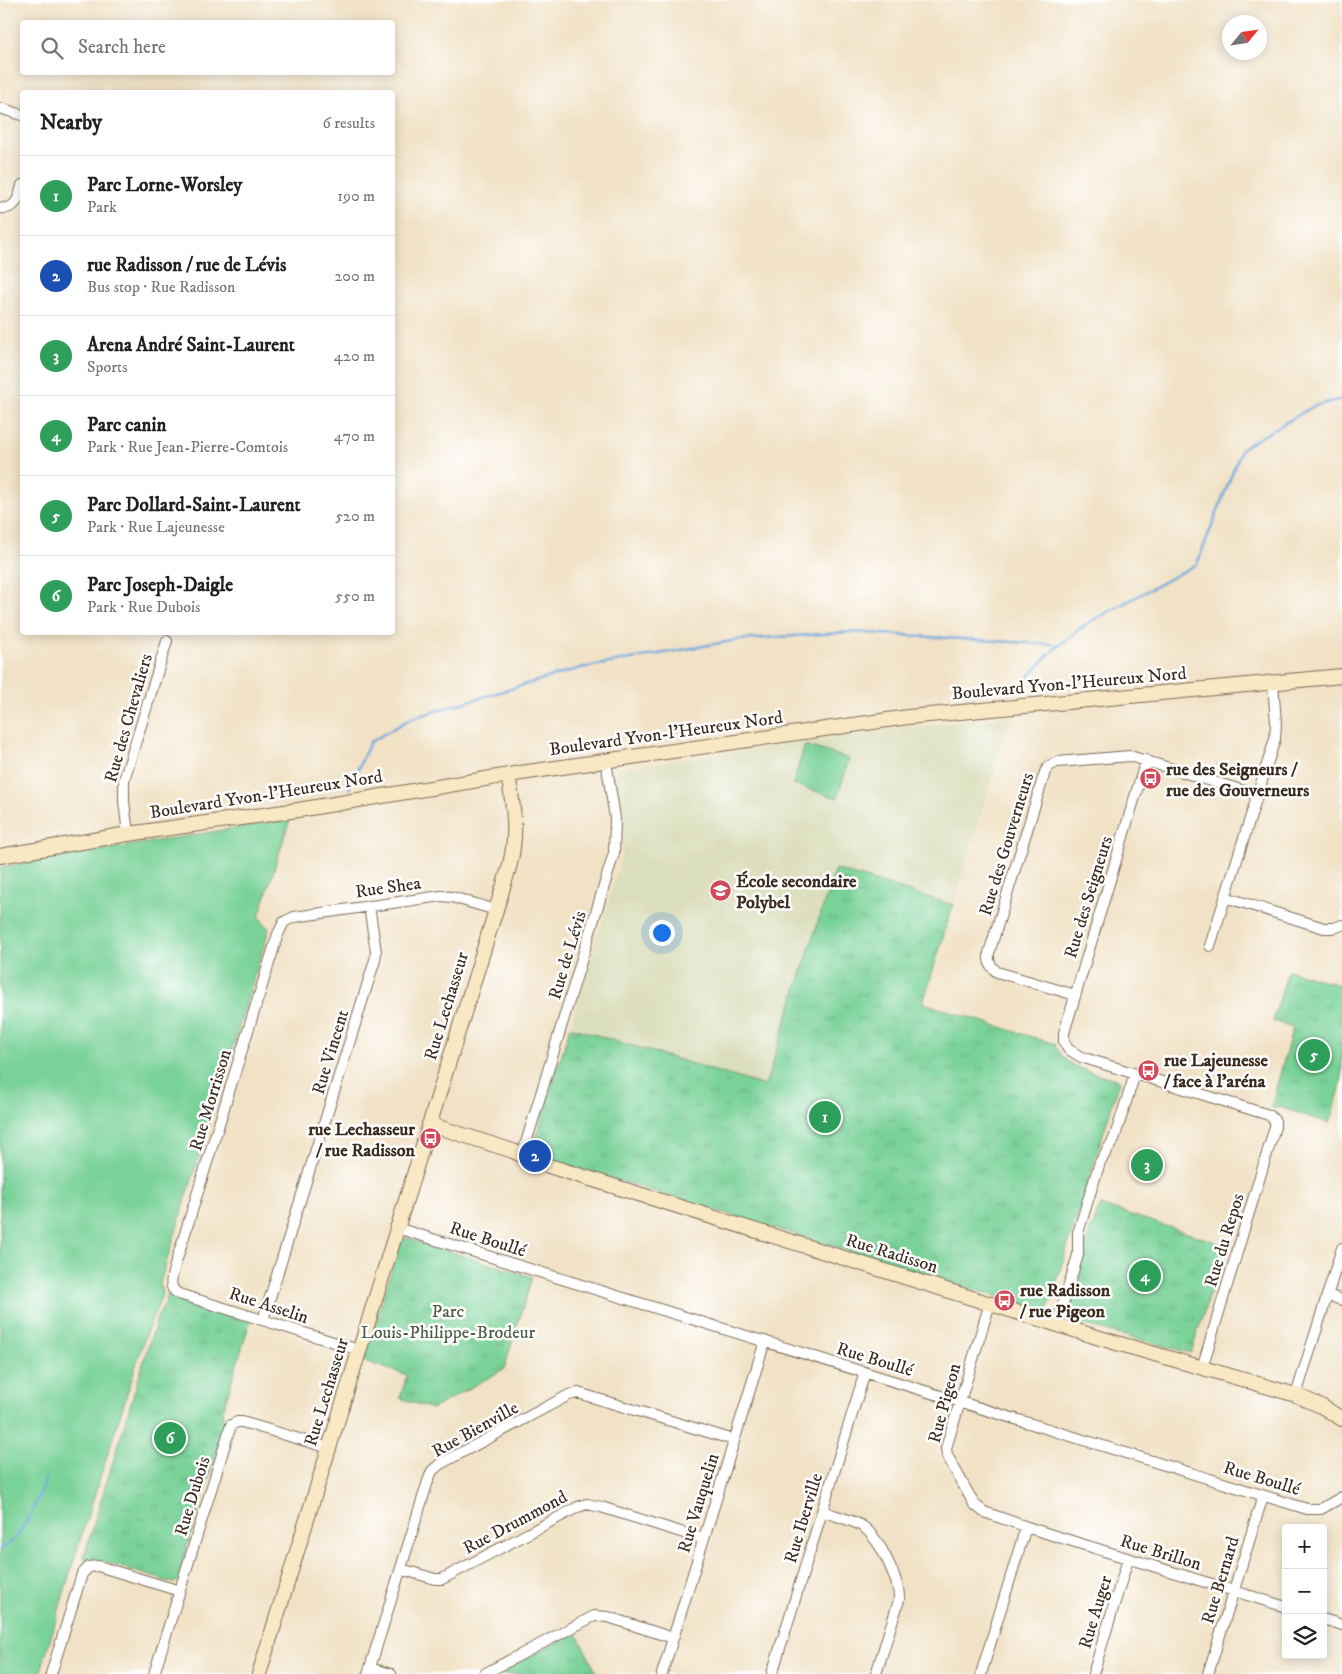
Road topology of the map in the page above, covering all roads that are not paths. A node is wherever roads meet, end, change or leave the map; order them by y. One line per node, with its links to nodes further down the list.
1 (0, 108): 2 (street)
2 (20, 114)
3 (20, 194): 4 (street)
4 (0, 208)
5 (167, 641): 12 (street, Rue des Chevaliers)
6 (1342, 676): 7 (street, Boulevard Yvon-l'Heureux Nord)
7 (1273, 683): 9 (street, Boulevard Yvon-l'Heureux Nord); 11 (street)
8 (1146, 760): 11 (street, Rue des Gouverneurs); 20 (street, Rue des Seigneurs); 20 (street, Rue des Gouverneurs)
9 (606, 761): 10 (street, Boulevard Yvon-l'Heureux Nord); 23 (street, Rue de Lévis)
10 (508, 775): 12 (street, Boulevard Yvon-l'Heureux Nord); 16 (street, Rue Lechasseur)
11 (1258, 795): 14 (street)
12 (128, 834): 13 (street, Boulevard Yvon-l'Heureux Nord)
13 (0, 856)
14 (1225, 897): 18 (street); 19 (street)
15 (369, 906): 16 (street, Rue Shea); 17 (street, Rue Shea); 30 (street, Rue Vincent)
16 (496, 910): 22 (street, Rue Lechasseur)
17 (284, 922): 26 (street, Rue Morrisson)
18 (1342, 925)
19 (1210, 946)
20 (1075, 995): 21 (street, Rue des Seigneurs)
21 (1135, 1074): 31 (street); 34 (street, Rue du Repos)
22 (429, 1124): 23 (street, Rue Radisson); 24 (street, Rue Lechasseur)
23 (522, 1156): 29 (street, Rue Radisson)
24 (397, 1228): 32 (street, Rue Boullé); 33 (street, Rue Lechasseur)
25 (1342, 1248): 27 (street)
26 (172, 1288): 30 (street, Rue Asselin)
27 (1328, 1295): 28 (street); 36 (street)
28 (1342, 1300)
29 (990, 1303): 31 (street, Rue Radisson); 37 (street, Rue Pigeon)
30 (263, 1320): 33 (street, Rue Asselin)
31 (1057, 1324): 34 (street, Rue Radisson)
32 (765, 1342): 35 (street, Rue Boullé); 39 (street, Rue Vauquelin)
33 (358, 1350): 40 (street, Rue Lechasseur)
34 (1202, 1368): 36 (street, Rue Radisson)
35 (865, 1372): 37 (street, Rue Boullé); 43 (street, Rue Iberville)
36 (1296, 1396): 38 (street, Rue Radisson)
37 (960, 1402): 41 (street, Rue Boullé); 44 (street, Rue Pigeon)
38 (1342, 1419)
39 (734, 1440): 45 (street, Rue Vauquelin); 47 (street, Rue Bienville)
40 (329, 1448): 49 (street, Rue Dubois); 57 (street, Rue Lechasseur)
41 (1264, 1496): 42 (street, Rue Boullé); 48 (street, Rue Bernard)
42 (1342, 1497)
43 (822, 1511): 61 (street, Rue Iberville); 62 (street)
44 (1026, 1527): 46 (street, Rue Brillon); 63 (street)
45 (703, 1539): 47 (street, Rue Drummond); 53 (street, Rue Vauquelin)
46 (1128, 1559): 48 (street, Rue Brillon); 64 (street, Rue Auger)
47 (401, 1569): 54 (street, Rue Bienville)
48 (1234, 1591): 50 (street, Rue Brillon); 65 (street, Rue Bernard)
49 (180, 1592): 55 (street); 56 (street, Rue Dubois)
50 (1282, 1606)
51 (1327, 1620): 52 (street)
52 (1342, 1625)
53 (673, 1638): 59 (street); 60 (street, Rue Vauquelin)
54 (369, 1671): 58 (street)
55 (51, 1674)
56 (154, 1674)
57 (259, 1674)
58 (391, 1674)
59 (484, 1674)
60 (662, 1674)
61 (772, 1674)
62 (876, 1674)
63 (981, 1674)
64 (1093, 1674)
65 (1208, 1674)

